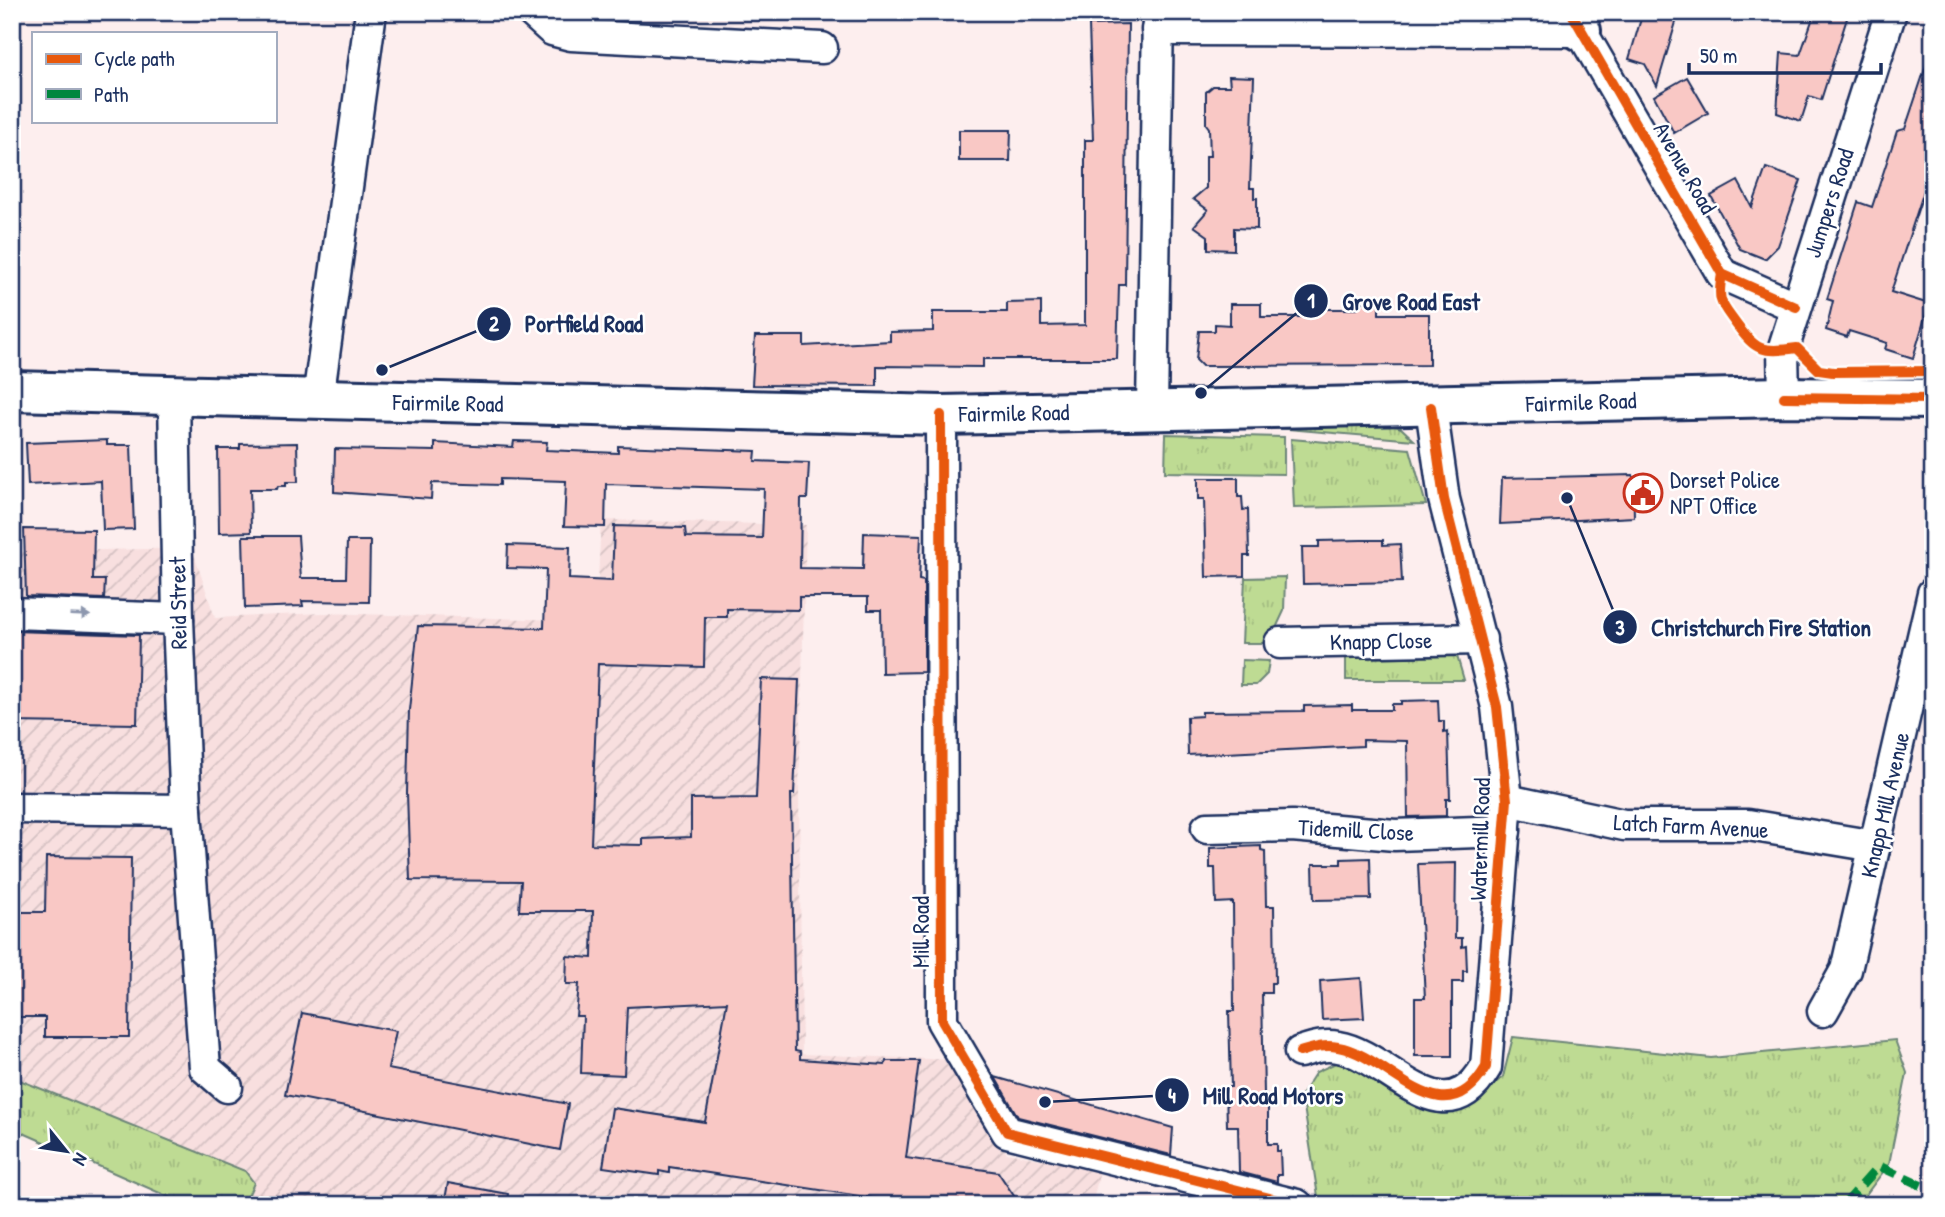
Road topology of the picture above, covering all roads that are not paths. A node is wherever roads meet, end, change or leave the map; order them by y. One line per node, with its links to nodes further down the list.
1 (371, 12): 11 (street)
2 (532, 12): 6 (street)
3 (1891, 12): 7 (street, Jumpers Road)
4 (1583, 18): 5 (street); 7 (street, Avenue Road)
5 (1157, 21): 14 (street)
6 (822, 48)
7 (1796, 307): 10 (street, Jumpers Road)
8 (12, 391): 9 (main road, Fairmile Road)
9 (174, 396): 11 (main road, Fairmile Road); 18 (street, Reid Street)
10 (1784, 397): 12 (main road, Fairmile Road); 13 (main road, Fairmile Road)
11 (318, 399): 15 (main road, Fairmile Road)
12 (1933, 399)
13 (1431, 407): 14 (main road, Fairmile Road); 19 (street, Watermill Road)
14 (1152, 410): 15 (main road, Fairmile Road)
15 (941, 415): 30 (street, Mill Road)
16 (1933, 593): 26 (street, Knapp Mill Avenue)
17 (12, 613): 18 (street, one-way to 18)
18 (178, 619): 23 (street, Reid Street)
19 (1481, 639): 20 (street, Knapp Close); 21 (street, Watermill Road)
20 (1280, 643)
21 (1507, 800): 25 (street, Watermill Road); 26 (street, Latch Farm Avenue)
22 (12, 808): 23 (street)
23 (186, 810): 29 (street, Reid Street)
24 (1207, 828): 25 (street, Tidemill Close)
25 (1505, 831): 28 (street, Watermill Road)
26 (1875, 846): 27 (street, Knapp Mill Avenue)
27 (1823, 1011)
28 (1300, 1052)
29 (228, 1087)
30 (1297, 1205)

